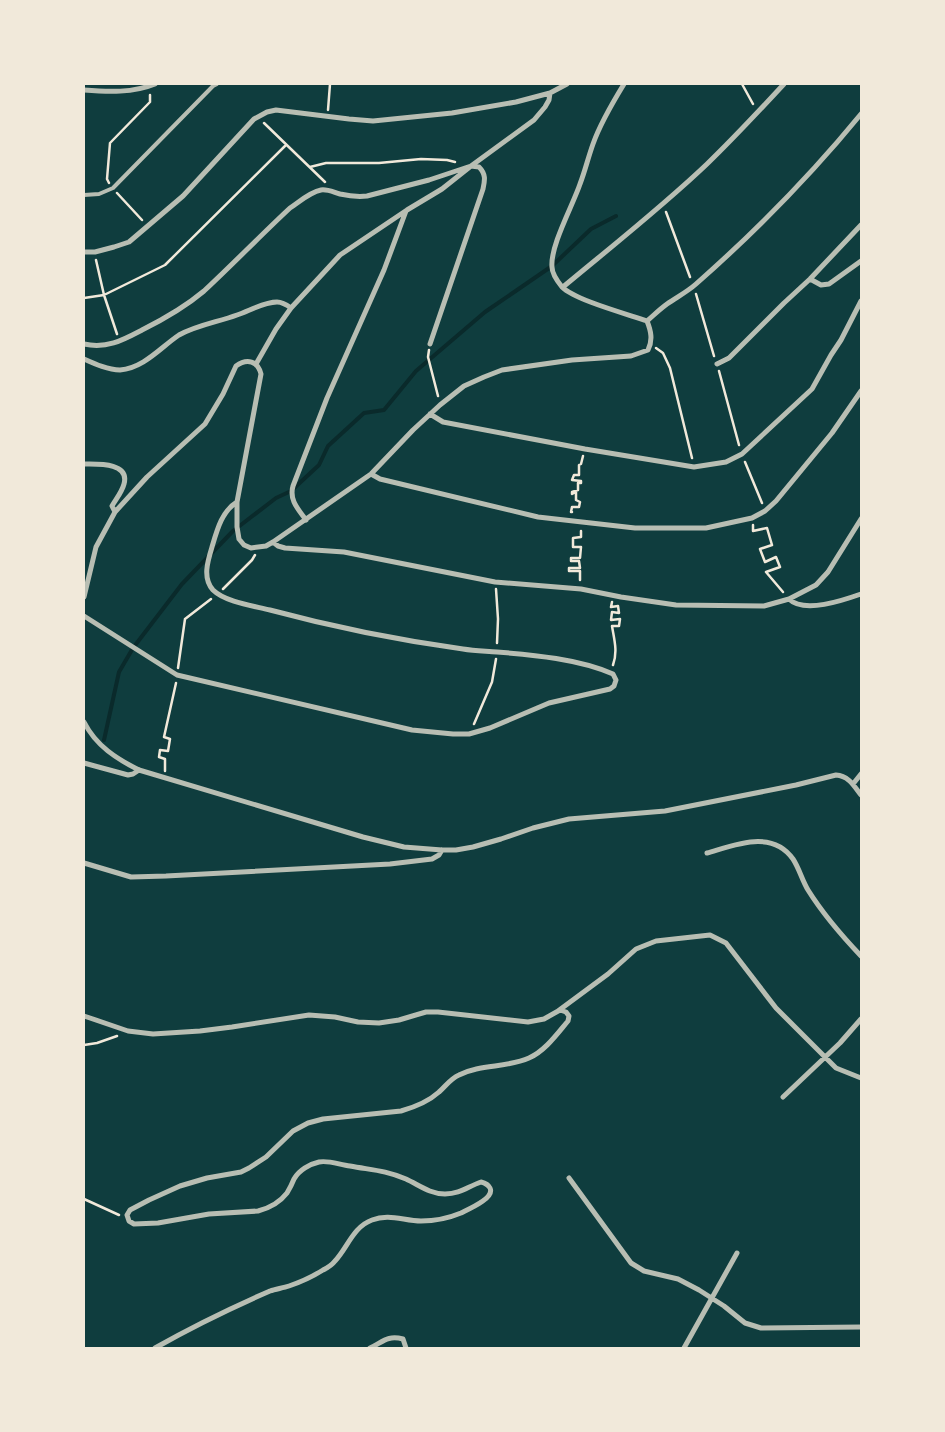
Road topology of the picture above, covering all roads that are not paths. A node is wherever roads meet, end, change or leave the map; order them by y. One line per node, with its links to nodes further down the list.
1 (217, 84): 10 (street)
2 (567, 84): 7 (street)
3 (624, 84): 16 (street)
4 (784, 84): 16 (street)
5 (152, 85): 6 (street)
6 (84, 90)
7 (550, 93): 9 (street); 13 (street)
8 (861, 114): 19 (street)
9 (471, 166): 11 (street); 20 (street); 21 (street)
10 (84, 195)
11 (407, 210): 18 (street); 32 (street)
12 (861, 226): 15 (street)
13 (84, 252)
14 (861, 261): 15 (street)
15 (810, 279): 24 (street)
16 (563, 287): 19 (street)
17 (861, 301): 26 (street)
18 (291, 308): 22 (street); 23 (street)
19 (647, 321): 26 (street)
20 (84, 344)
21 (430, 344)
22 (84, 359)
23 (256, 364): 29 (street); 30 (street)
24 (717, 364)
25 (861, 391): 28 (street)
26 (430, 414): 28 (street)
27 (84, 464): 30 (street)
28 (371, 474): 32 (street)
29 (237, 502): 33 (street); 37 (street)
30 (114, 512): 35 (street)
31 (861, 519): 36 (street)
32 (306, 520): 33 (street)
33 (273, 542): 36 (street)
34 (861, 594): 36 (street)
35 (84, 597)
36 (789, 599)
37 (84, 616)
38 (84, 722): 40 (street)
39 (84, 763): 40 (street)
40 (139, 770): 44 (street)
41 (861, 774): 42 (street)
42 (853, 784): 43 (street); 44 (street)
43 (861, 795)
44 (442, 850): 46 (street)
45 (707, 853): 47 (street)
46 (84, 863)
47 (861, 956)
48 (558, 1011): 49 (street); 51 (street); 58 (street)
49 (84, 1016)
50 (861, 1019): 51 (street)
51 (826, 1056): 52 (street); 53 (street)
52 (861, 1078)
53 (783, 1096)
54 (569, 1178): 56 (street)
55 (737, 1253): 56 (street)
56 (712, 1298): 57 (street); 61 (street)
57 (861, 1327)
58 (155, 1348)
59 (370, 1348): 60 (street)
60 (406, 1348)
61 (684, 1348)

